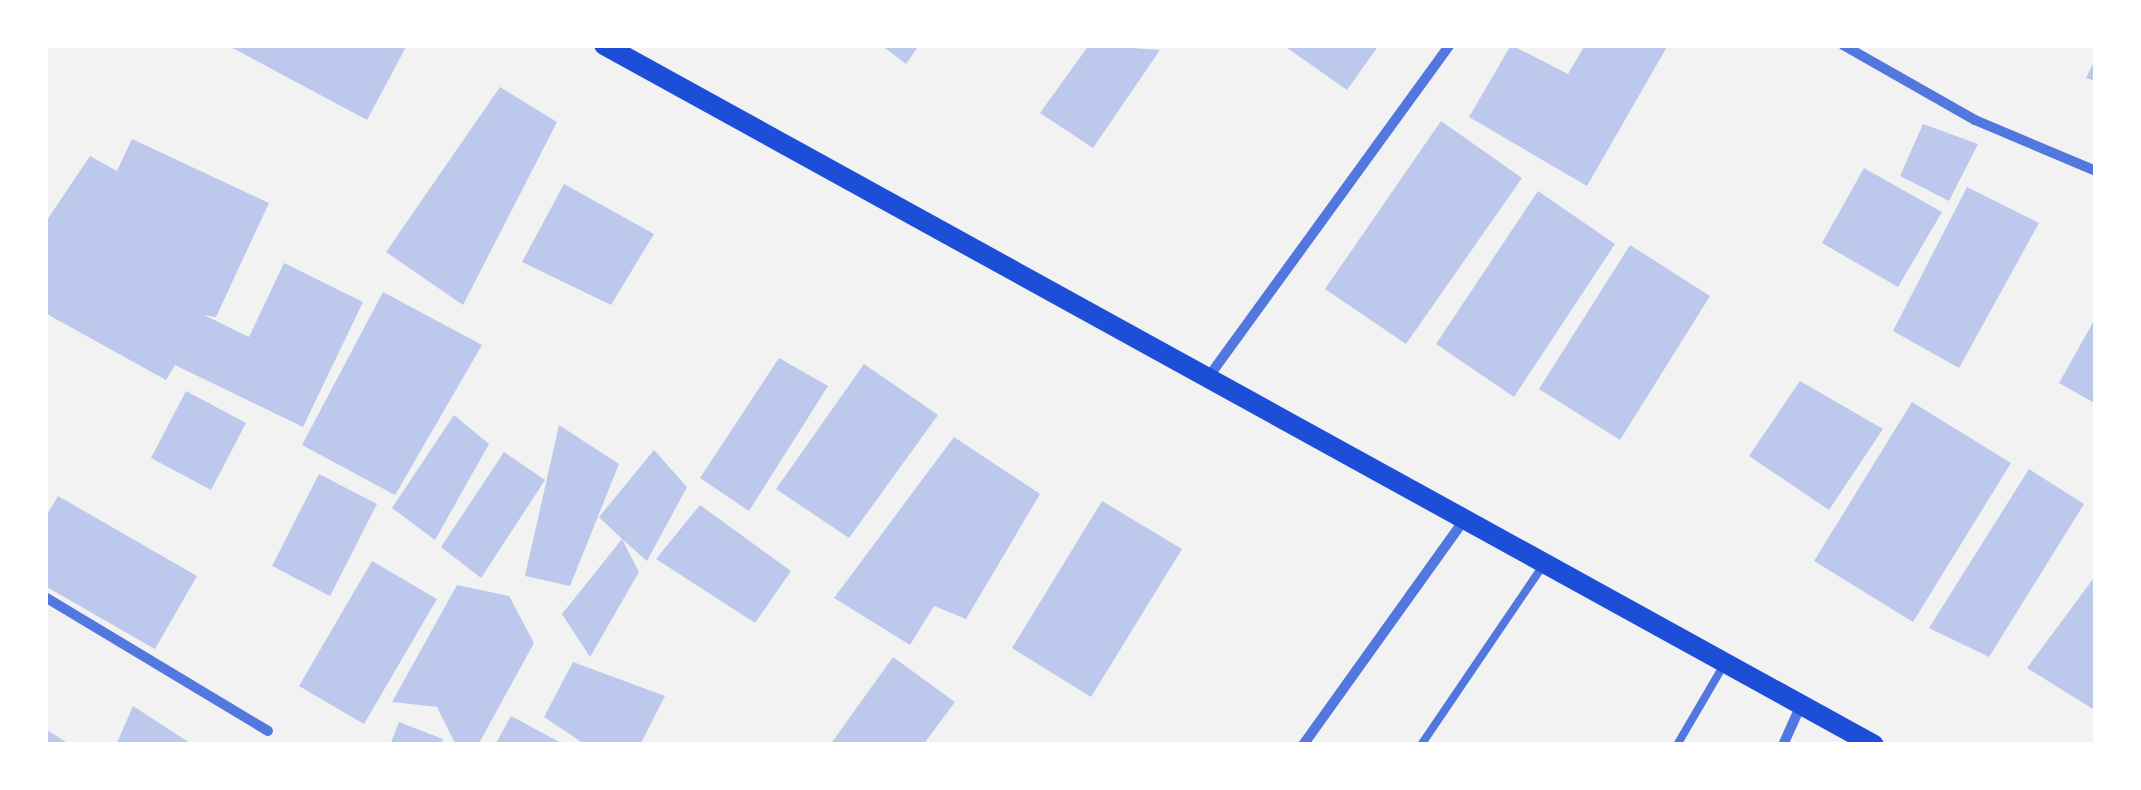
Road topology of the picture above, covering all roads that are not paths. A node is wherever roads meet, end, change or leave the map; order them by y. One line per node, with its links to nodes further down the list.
1 (604, 45): 5 (main road)
2 (1450, 45): 5 (street)
3 (1844, 45): 4 (street)
4 (2096, 172)
5 (1207, 379): 6 (main road)
6 (1464, 520): 7 (main road); 12 (street)
7 (1544, 564): 9 (main road); 13 (lane)
8 (45, 597): 11 (street)
9 (1725, 663): 10 (main road); 14 (lane)
10 (1801, 704): 15 (street); 16 (main road)
11 (268, 730)
12 (1303, 745)
13 (1421, 745)
14 (1676, 745)
15 (1783, 745)
16 (1874, 745)

